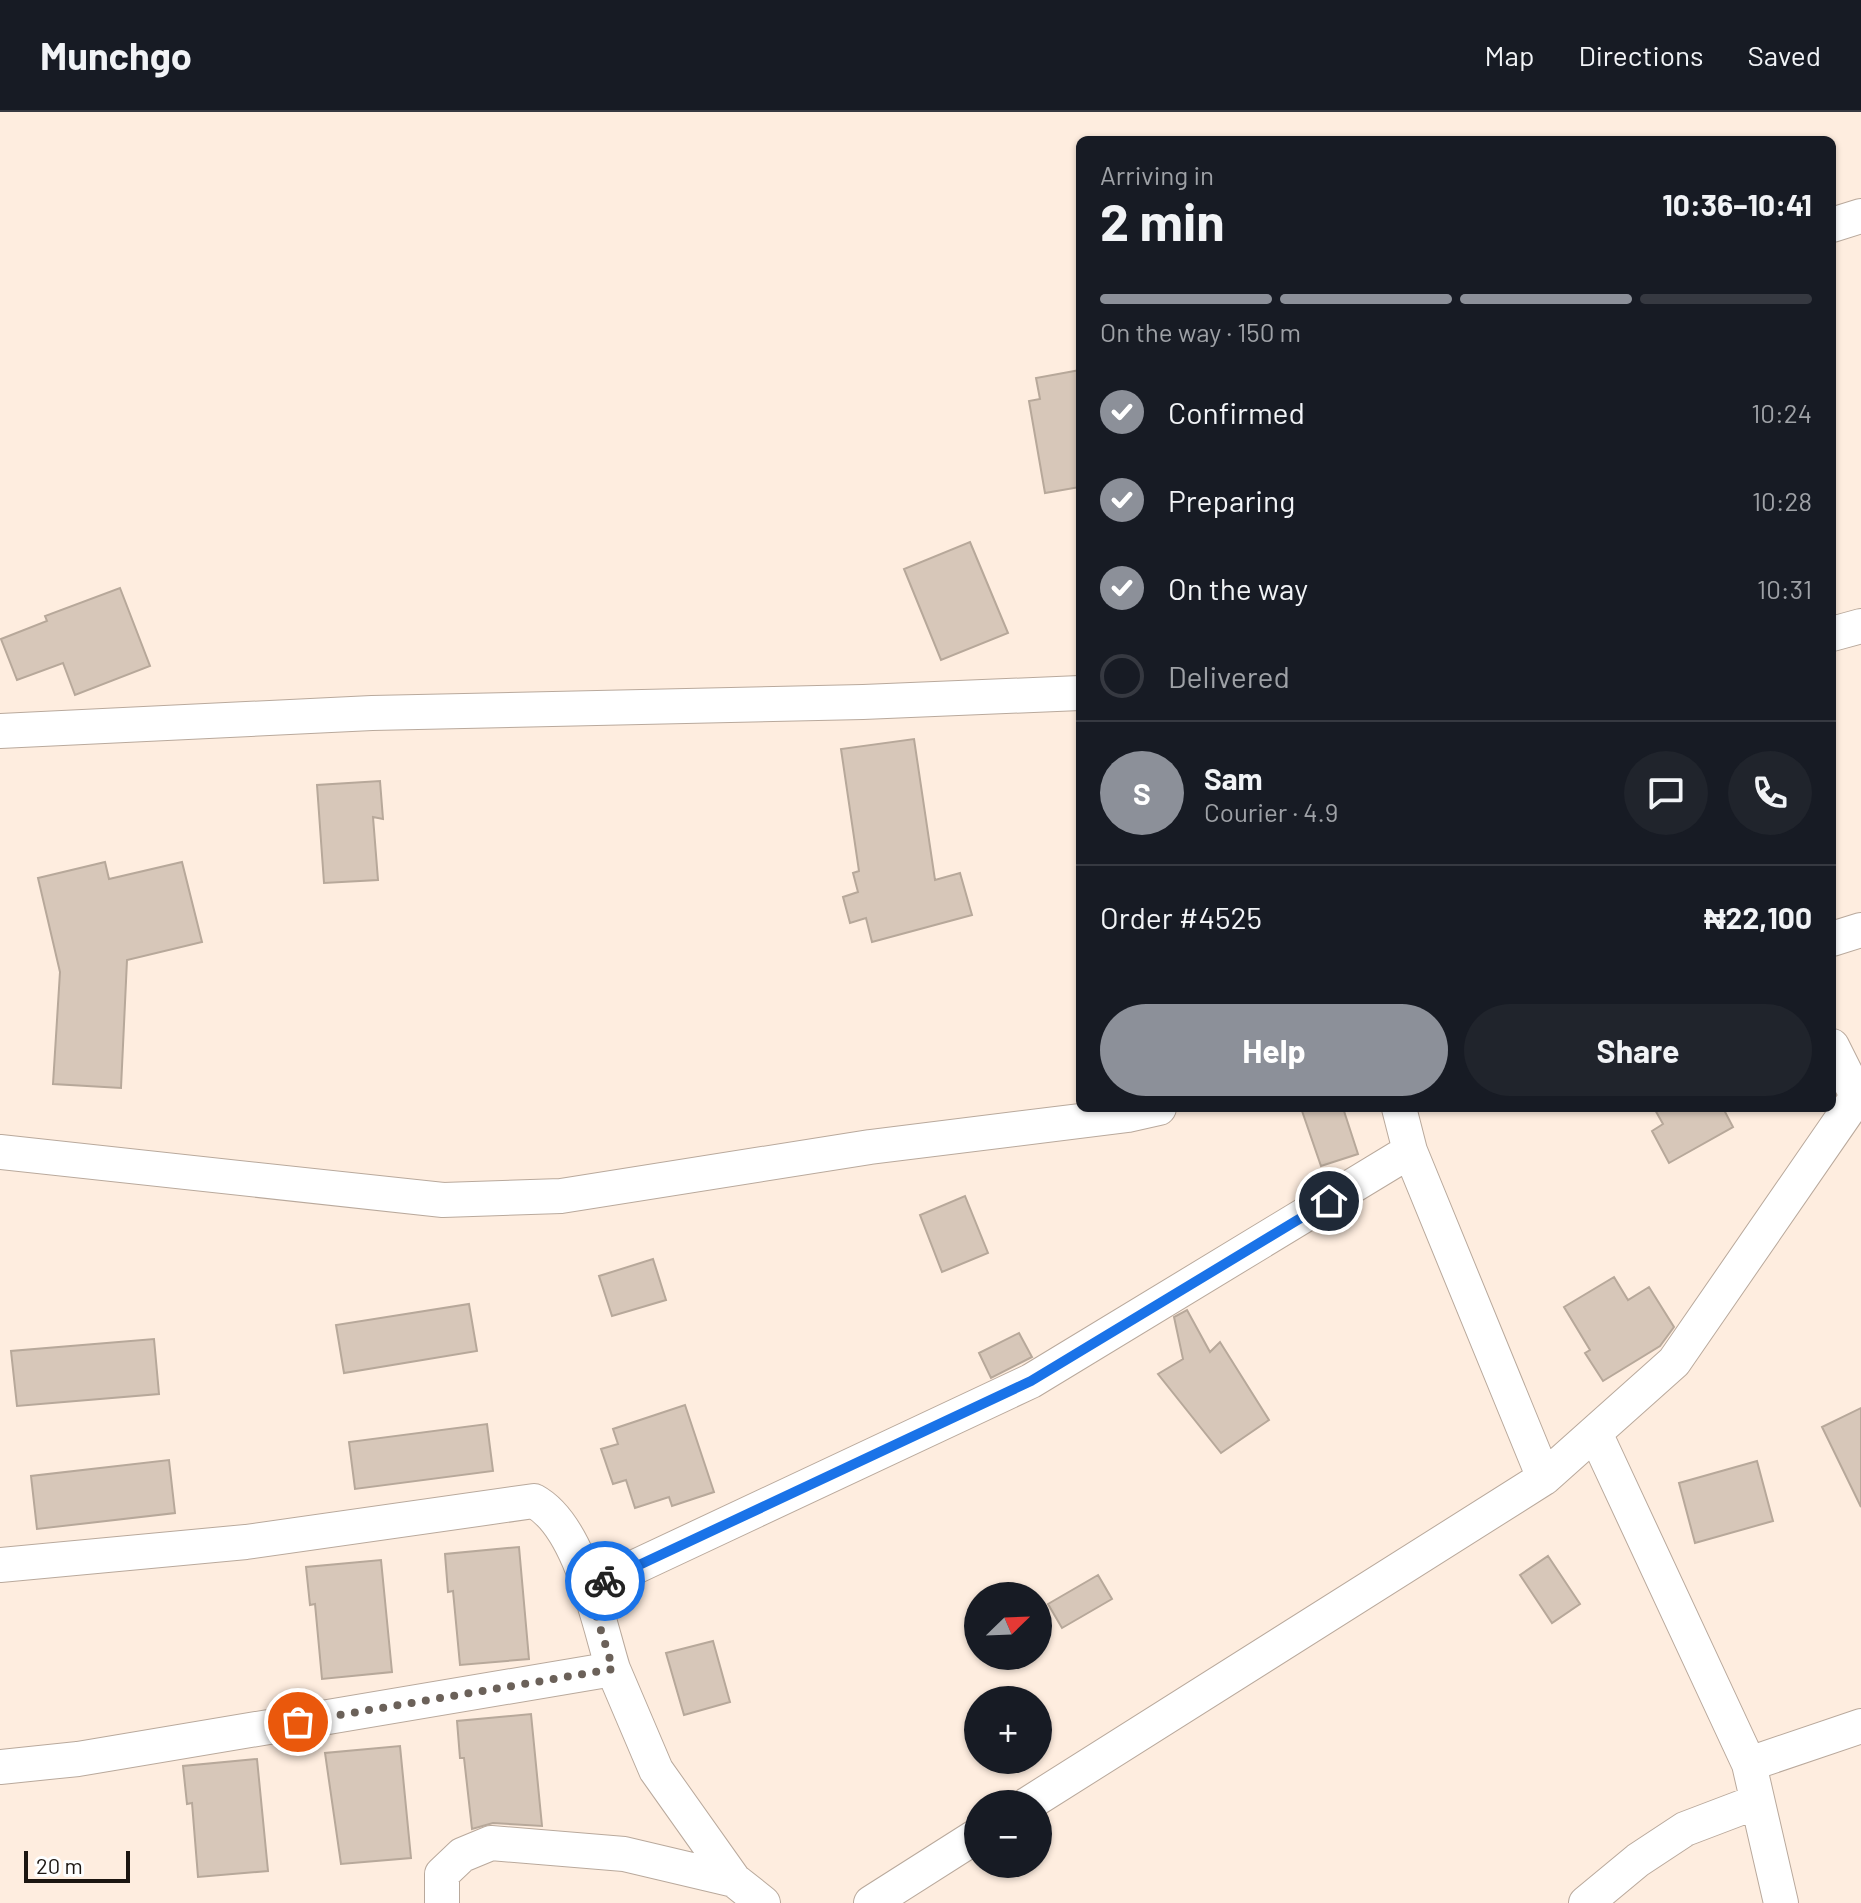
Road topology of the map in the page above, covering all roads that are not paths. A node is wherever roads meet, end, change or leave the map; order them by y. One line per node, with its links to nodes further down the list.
1 (1861, 216): 2 (street)
2 (1836, 224)
3 (1861, 626): 4 (street)
4 (1836, 633)
5 (1076, 693): 6 (street)
6 (0, 731)
7 (1861, 930): 8 (street)
8 (1836, 938)
9 (1836, 1054): 10 (street)
10 (1859, 1100): 15 (street)
11 (1141, 1112): 14 (street)
12 (1400, 1112): 13 (street)
13 (1410, 1151): 16 (street); 18 (street)
14 (0, 1152)
15 (1595, 1433): 16 (street); 21 (street)
16 (1544, 1478): 23 (street)
17 (0, 1565): 18 (street)
18 (588, 1589): 19 (street)
19 (613, 1669): 22 (street); 26 (street)
20 (1861, 1726): 21 (street)
21 (1749, 1764): 24 (street)
22 (0, 1767)
23 (1050, 1790)
24 (1756, 1802): 30 (street); 31 (street)
25 (964, 1844): 29 (street)
26 (734, 1880): 27 (street); 28 (street)
27 (442, 1903)
28 (763, 1903)
29 (871, 1903)
30 (1586, 1903)
31 (1781, 1903)

